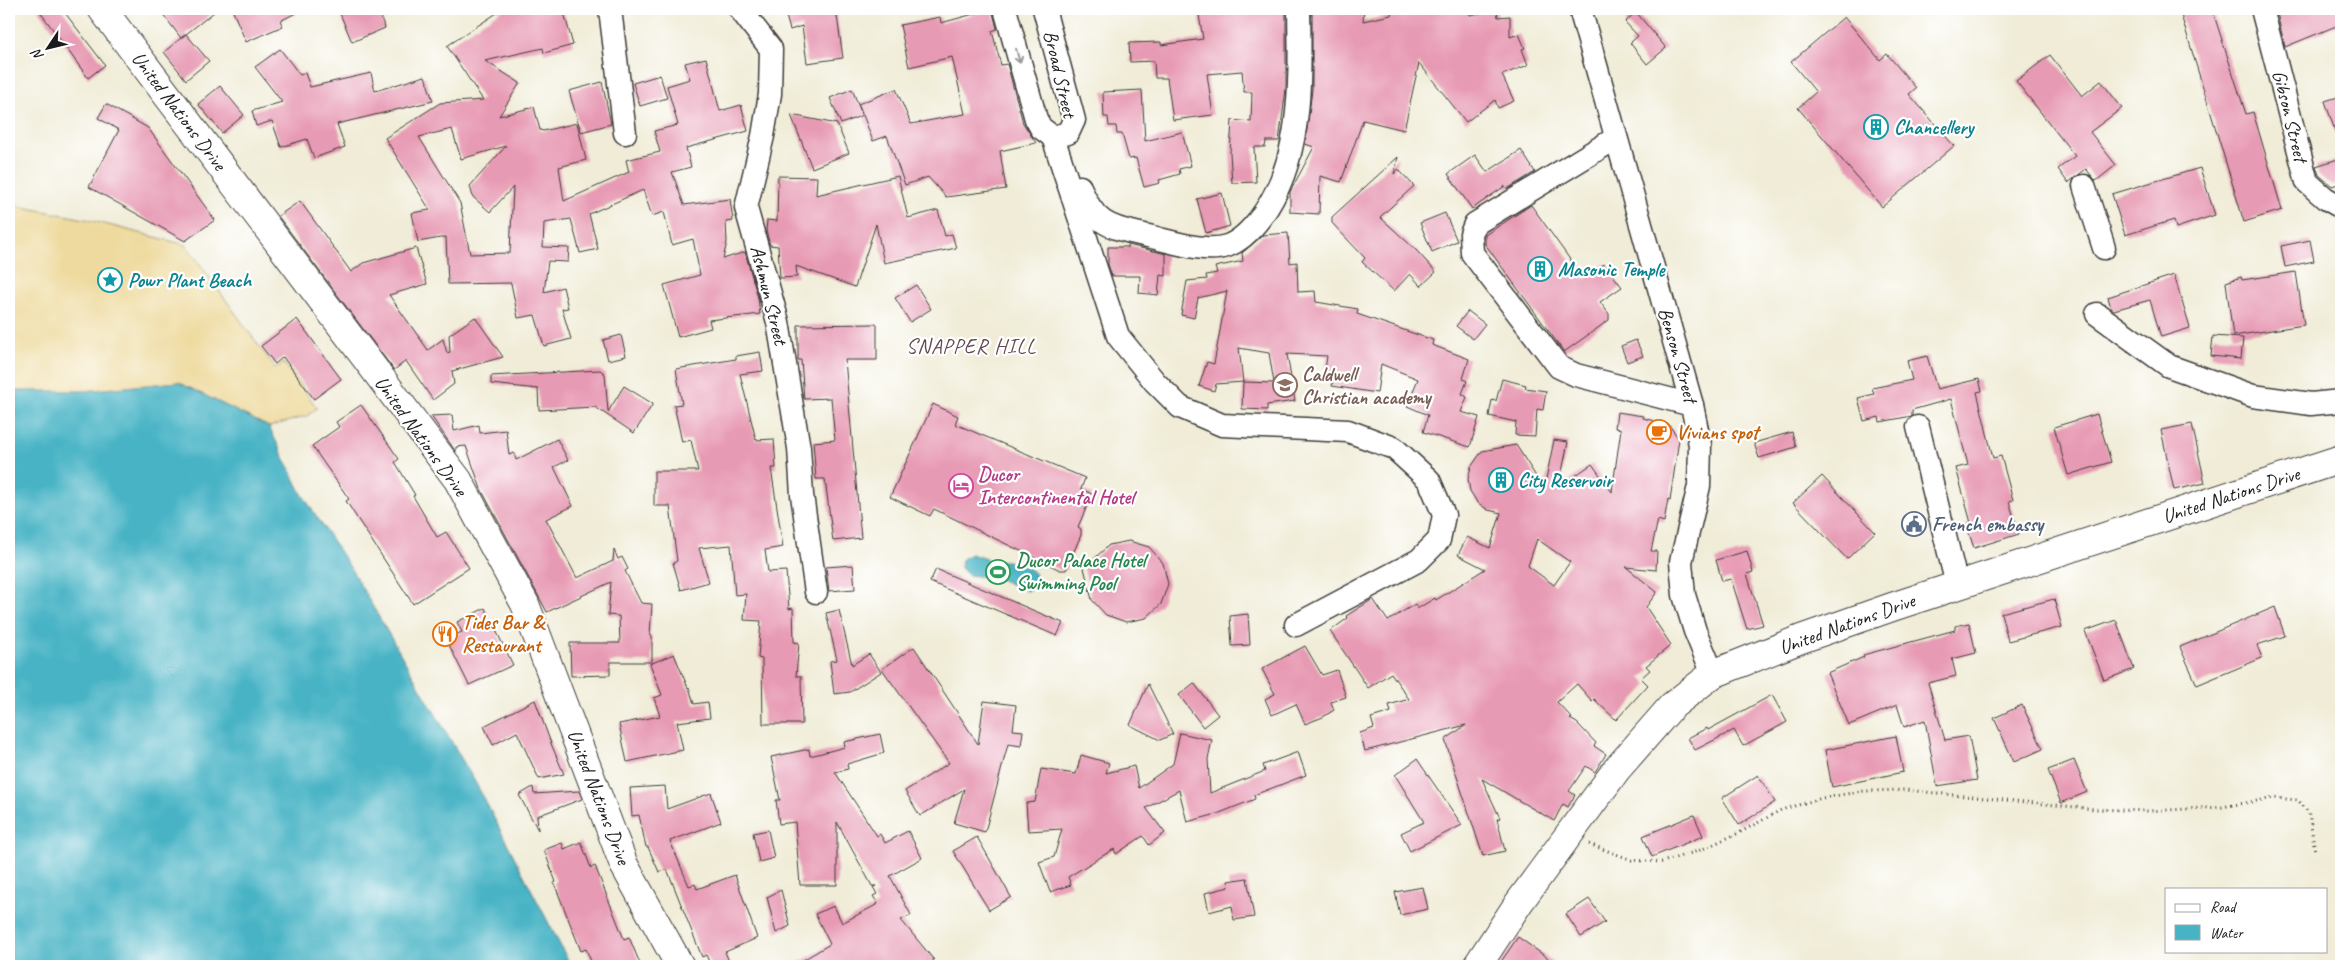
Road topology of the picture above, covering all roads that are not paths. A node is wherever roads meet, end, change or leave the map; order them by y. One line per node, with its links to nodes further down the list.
1 (102, 9): 24 (main road, United Nations Drive)
2 (610, 9): 9 (street)
3 (740, 9): 21 (street, Ashmun Street)
4 (1044, 9): 10 (street, Broad Street)
5 (1299, 9): 10 (street)
6 (1580, 9): 11 (street, Benson Street)
7 (2262, 9): 13 (street, Gibson Street)
8 (1012, 11): 10 (street, Broad Street, one-way to 10)
9 (625, 133)
10 (1057, 137): 22 (street)
11 (1616, 138): 17 (street, Benson Street); 17 (street)
12 (2084, 186): 14 (street)
13 (2341, 207)
14 (2104, 248)
15 (2097, 314): 16 (street)
16 (2341, 401)
17 (1692, 405): 23 (street, Benson Street)
18 (1918, 426): 20 (street)
19 (2341, 459): 20 (main road, United Nations Drive)
20 (1957, 585): 23 (main road, United Nations Drive)
21 (816, 592)
22 (1296, 625)
23 (1713, 674): 25 (main road, United Nations Drive)
24 (680, 966)
25 (1477, 966)

